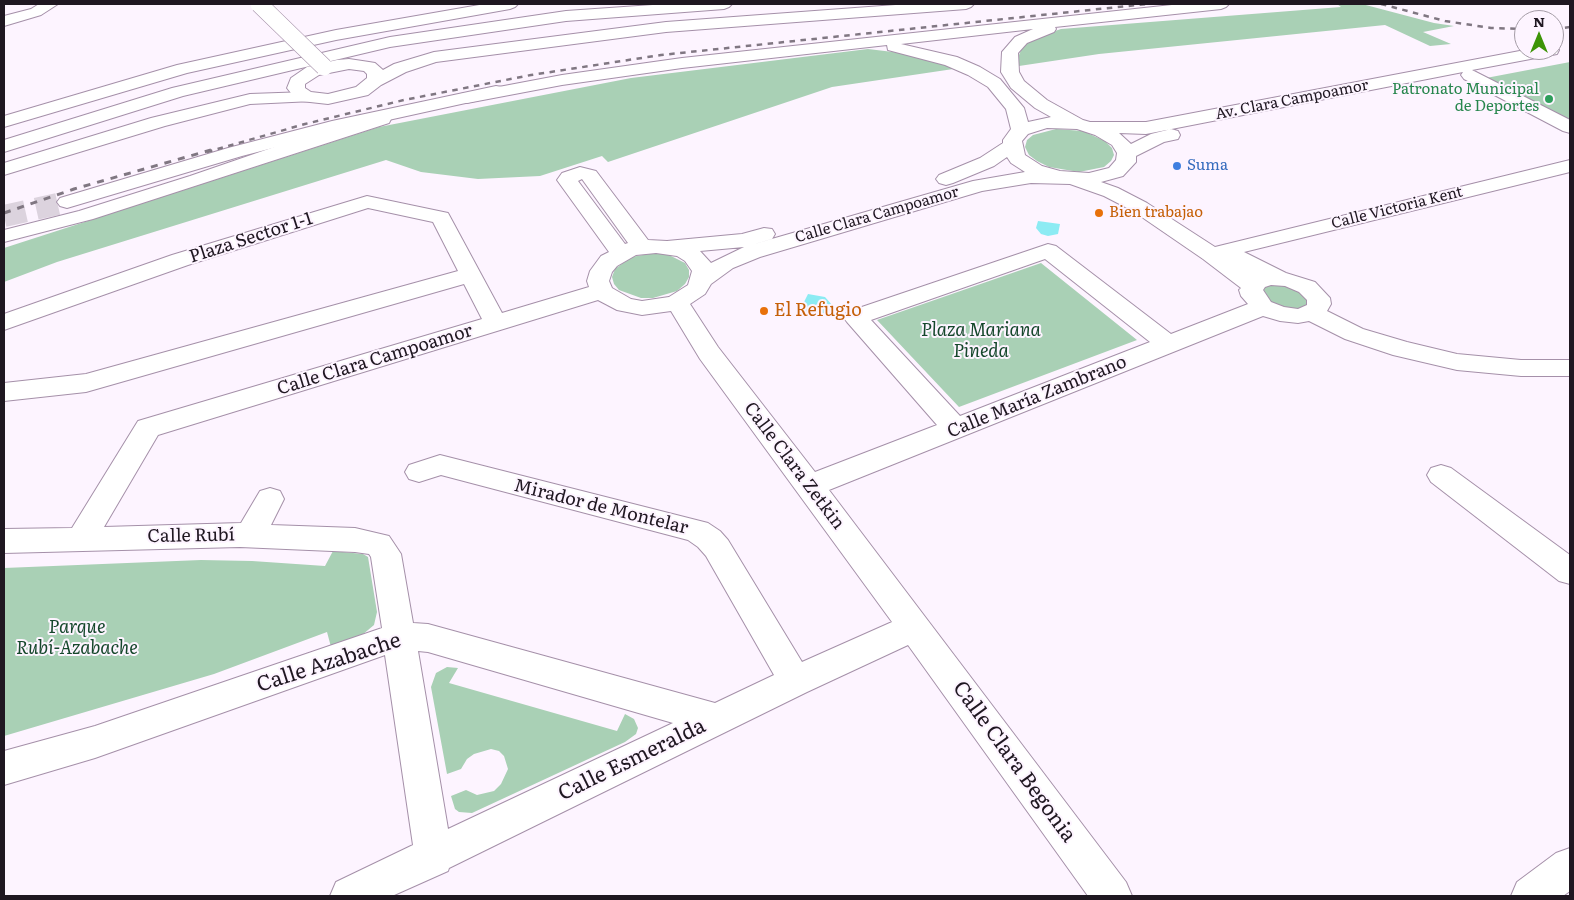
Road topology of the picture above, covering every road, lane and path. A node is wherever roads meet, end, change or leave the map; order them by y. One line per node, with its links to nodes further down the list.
1 (50, 4): 8 (street)
2 (259, 4): 12 (street, bridge)
3 (510, 4): 17 (street)
4 (724, 4): 21 (street)
5 (966, 4): 14 (street)
6 (1222, 4): 7 (street)
7 (1082, 19): 11 (street); 18 (street)
8 (4, 21)
9 (1570, 56): 13 (street, Av. Clara Campoamor)
10 (1514, 57): 18 (street, Av. Clara Campoamor)
11 (699, 61): 15 (street); 20 (street)
12 (324, 67): 14 (street); 16 (street)
13 (1470, 74): 19 (street); 22 (street, Av. Clara Campoamor)
14 (375, 81): 16 (street)
15 (496, 91): 26 (street); 27 (street)
16 (307, 97): 24 (street)
17 (4, 122)
18 (1085, 125): 20 (street, Av. Clara Campoamor); 22 (street)
19 (1570, 127)
20 (1016, 138): 25 (street); 28 (street, Calle Clara Campoamor)
21 (4, 146)
22 (1125, 159): 25 (street, Av. Clara Campoamor); 29 (street)
23 (1570, 166): 29 (street, Calle Victoria Kent)
24 (4, 169)
25 (1066, 178): 32 (street, Calle Clara Campoamor); 34 (street)
26 (67, 202)
27 (4, 236)
28 (670, 247): 32 (street); 33 (street)
29 (1224, 250): 31 (street)
30 (470, 275): 37 (street, Plaza Sector 1-1); 38 (street, Plaza Sector 1-1); 41 (street)
31 (1279, 278): 34 (street, Calle María Zambrano); 36 (street)
32 (702, 280): 35 (street)
33 (602, 291): 35 (street); 38 (street, Calle Clara Campoamor)
34 (1258, 296): 36 (street); 39 (street, Calle María Zambrano)
35 (677, 302): 45 (street, Calle Clara Zetkin)
36 (1312, 313): 40 (street)
37 (4, 322)
38 (496, 324): 48 (street, Calle Clara Campoamor)
39 (1168, 344): 42 (street, Calle María Zambrano); 42 (street)
40 (1570, 368)
41 (4, 392)
42 (956, 429): 45 (street, Calle María Zambrano)
43 (418, 472): 53 (street, Mirador de Montelar)
44 (1441, 475): 50 (street)
45 (810, 486): 51 (street, Calle Clara Zetkin)
46 (270, 498): 47 (street)
47 (250, 535): 48 (street, Calle Rubí); 52 (street, Calle Rubí)
48 (81, 539): 49 (street, Calle Rubí)
49 (4, 541)
50 (1570, 572)
51 (914, 627): 53 (street, Calle Esmeralda); 59 (street, Calle Clara Begonia)
52 (400, 636): 54 (street, Calle Azabache); 55 (street, Calle Azabache); 56 (street)
53 (795, 681): 54 (street, Calle Esmeralda)
54 (716, 719): 56 (street, Calle Esmeralda)
55 (4, 768)
56 (434, 856): 58 (street, Calle Esmeralda)
57 (1570, 867): 60 (street)
58 (350, 896)
59 (1112, 896)
60 (1531, 896)

